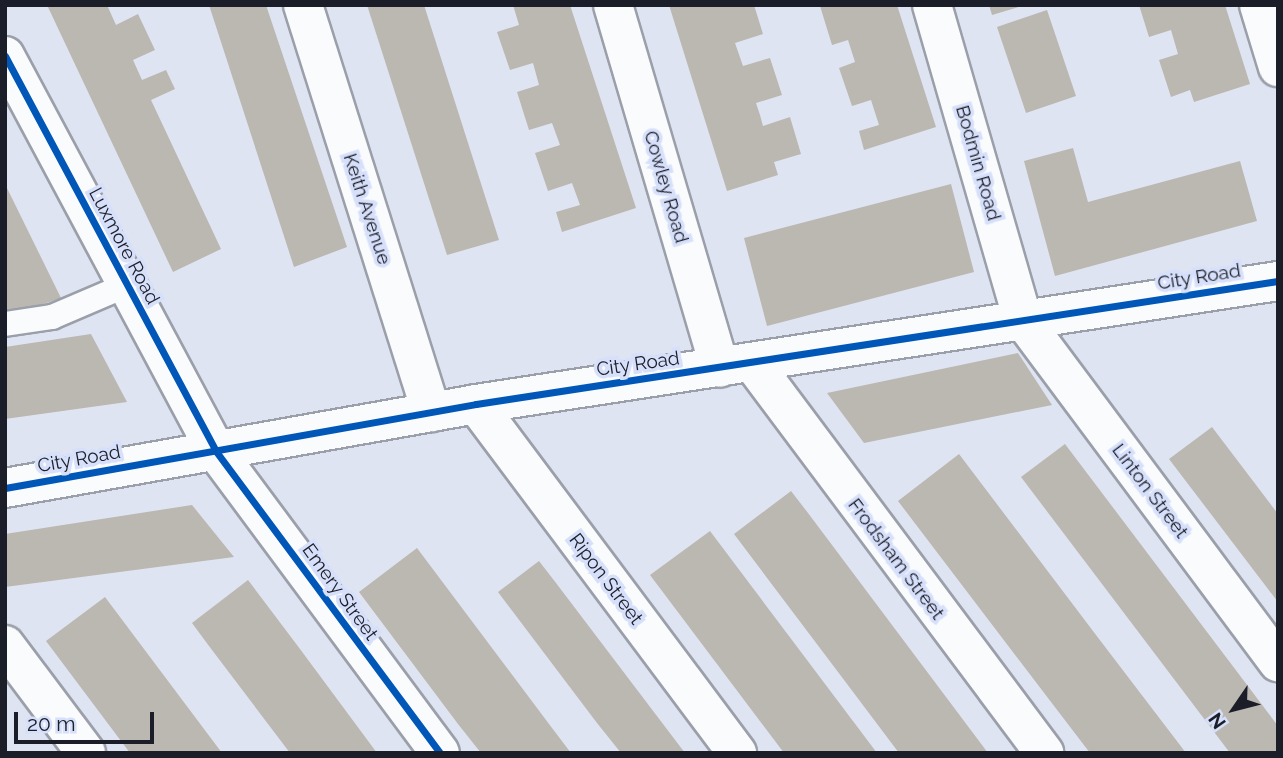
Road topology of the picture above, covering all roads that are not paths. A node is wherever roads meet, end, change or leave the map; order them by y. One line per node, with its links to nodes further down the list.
1 (303, 5): 13 (street, Keith Avenue)
2 (613, 5): 11 (street, Cowley Road)
3 (932, 5): 9 (street, Bodmin Road)
4 (1259, 5): 6 (street)
5 (5, 56): 8 (street, Luxmore Road)
6 (1278, 67)
7 (1278, 281): 9 (street, City Road)
8 (127, 285): 10 (lane); 14 (street, Luxmore Road)
9 (1023, 320): 11 (street, City Road); 17 (street, Linton Street)
10 (5, 324)
11 (736, 365): 12 (street, City Road); 21 (street, Frodsham Street)
12 (476, 404): 13 (street, City Road); 20 (street, Ripon Street)
13 (431, 412): 14 (street, City Road)
14 (215, 450): 15 (street, City Road); 19 (street, Emery Street)
15 (5, 488)
16 (5, 645): 18 (street)
17 (1278, 662)
18 (86, 753)
19 (440, 753)
20 (737, 753)
21 (1044, 753)

